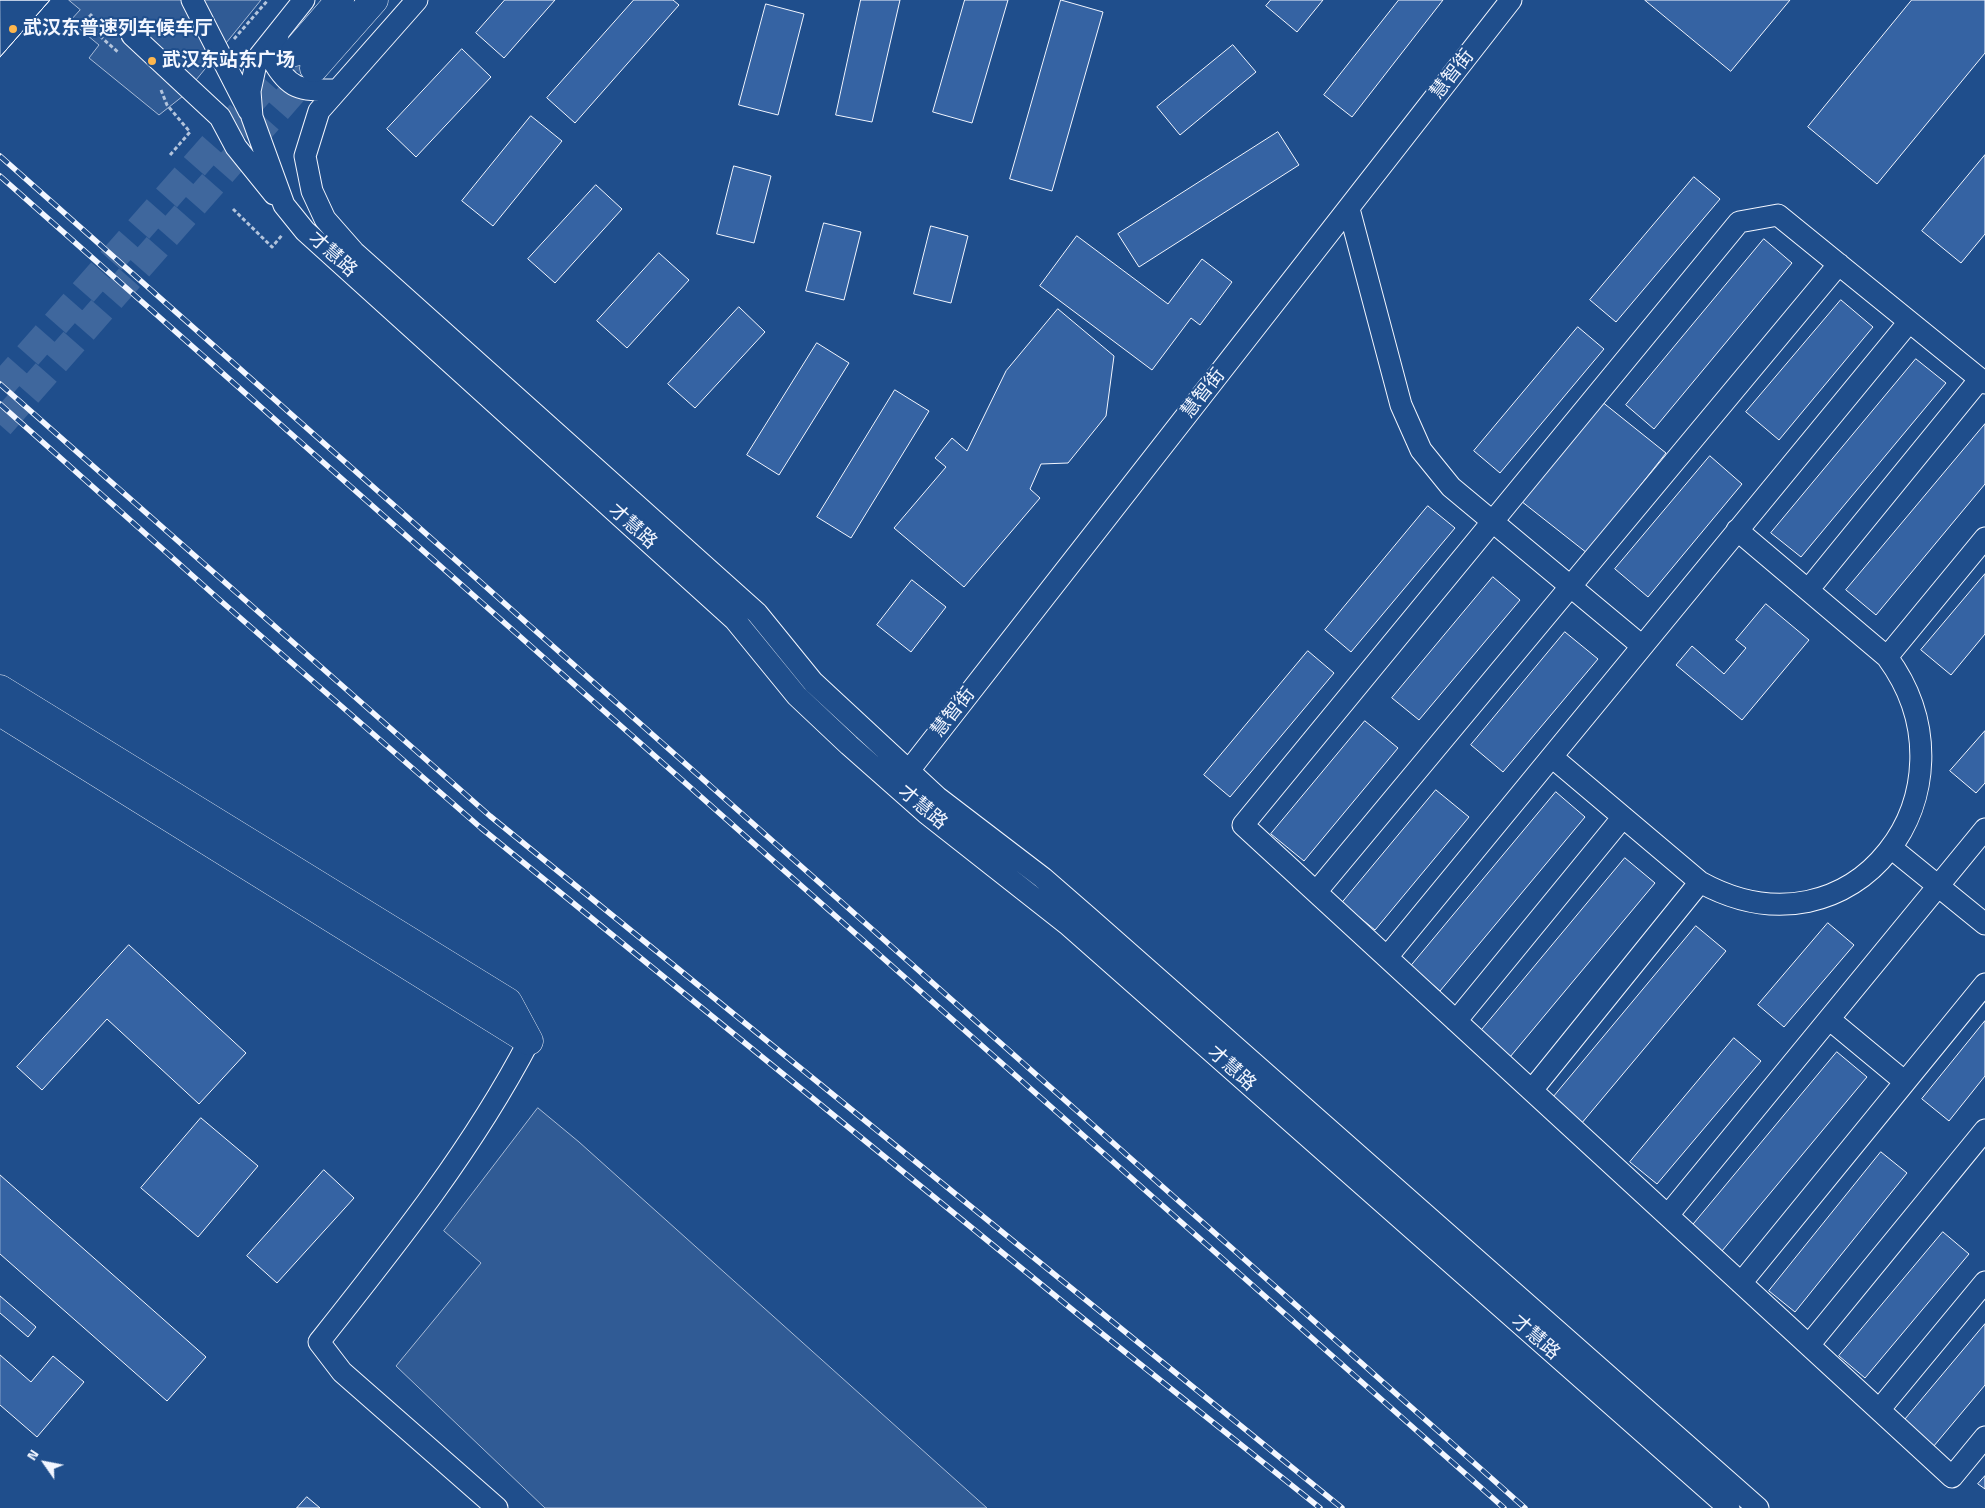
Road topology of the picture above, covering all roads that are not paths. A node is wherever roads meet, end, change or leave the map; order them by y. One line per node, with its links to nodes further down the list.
1 (192, 0): 9 (street)
2 (212, 0): 9 (street)
3 (304, 0): 10 (street, 才慧路)
4 (340, 0): 5 (main road)
5 (374, 0)
6 (417, 0): 12 (street, 才慧路)
7 (1495, 0): 29 (street, 慧智街)
8 (1511, 0): 14 (street, 慧智街)
9 (205, 23): 13 (street)
10 (279, 30): 12 (street); 13 (street, 才慧路)
11 (132, 34): 15 (street)
12 (335, 90): 29 (street, 才慧路)
13 (252, 117): 15 (street, 才慧路)
14 (1349, 209): 19 (street); 29 (street, 慧智街)
15 (281, 215): 30 (street, 才慧路)
16 (1839, 264): 17 (street); 19 (street); 22 (street)
17 (1909, 322): 18 (street); 20 (street)
18 (1982, 381): 23 (street)
19 (1493, 521): 22 (street); 36 (street)
20 (1738, 530): 23 (street); 24 (street)
21 (1985, 538): 25 (street)
22 (1571, 586): 24 (street); 36 (street)
23 (1808, 590): 25 (street)
24 (1642, 646): 28 (street)
25 (1887, 658): 33 (street)
26 (0, 689): 42 (main road)
27 (0, 712): 42 (main road)
28 (1552, 757): 31 (street); 38 (street)
29 (904, 766): 30 (street, 慧智街); 54 (street, 才慧路)
30 (891, 783): 53 (street, 才慧路)
31 (1623, 817): 34 (street); 41 (street)
32 (1985, 829): 35 (street)
33 (1895, 850): 34 (street); 35 (street)
34 (1700, 882): 44 (street)
35 (1938, 886): 37 (street); 40 (street)
36 (1316, 892): 38 (street)
37 (1985, 924)
38 (1387, 957): 41 (street)
39 (1985, 984): 43 (street)
40 (1829, 1019): 43 (street); 46 (street)
41 (1456, 1021): 44 (street)
42 (529, 1041): 52 (street)
43 (1905, 1082): 48 (street)
44 (1532, 1090): 46 (street)
45 (1985, 1130): 49 (street)
46 (1668, 1215): 48 (street)
47 (1985, 1282): 50 (street)
48 (1741, 1283): 49 (street)
49 (1809, 1345): 50 (street)
50 (1879, 1410): 51 (street)
51 (1985, 1437)
52 (498, 1508)
53 (1729, 1508)
54 (1758, 1508)

